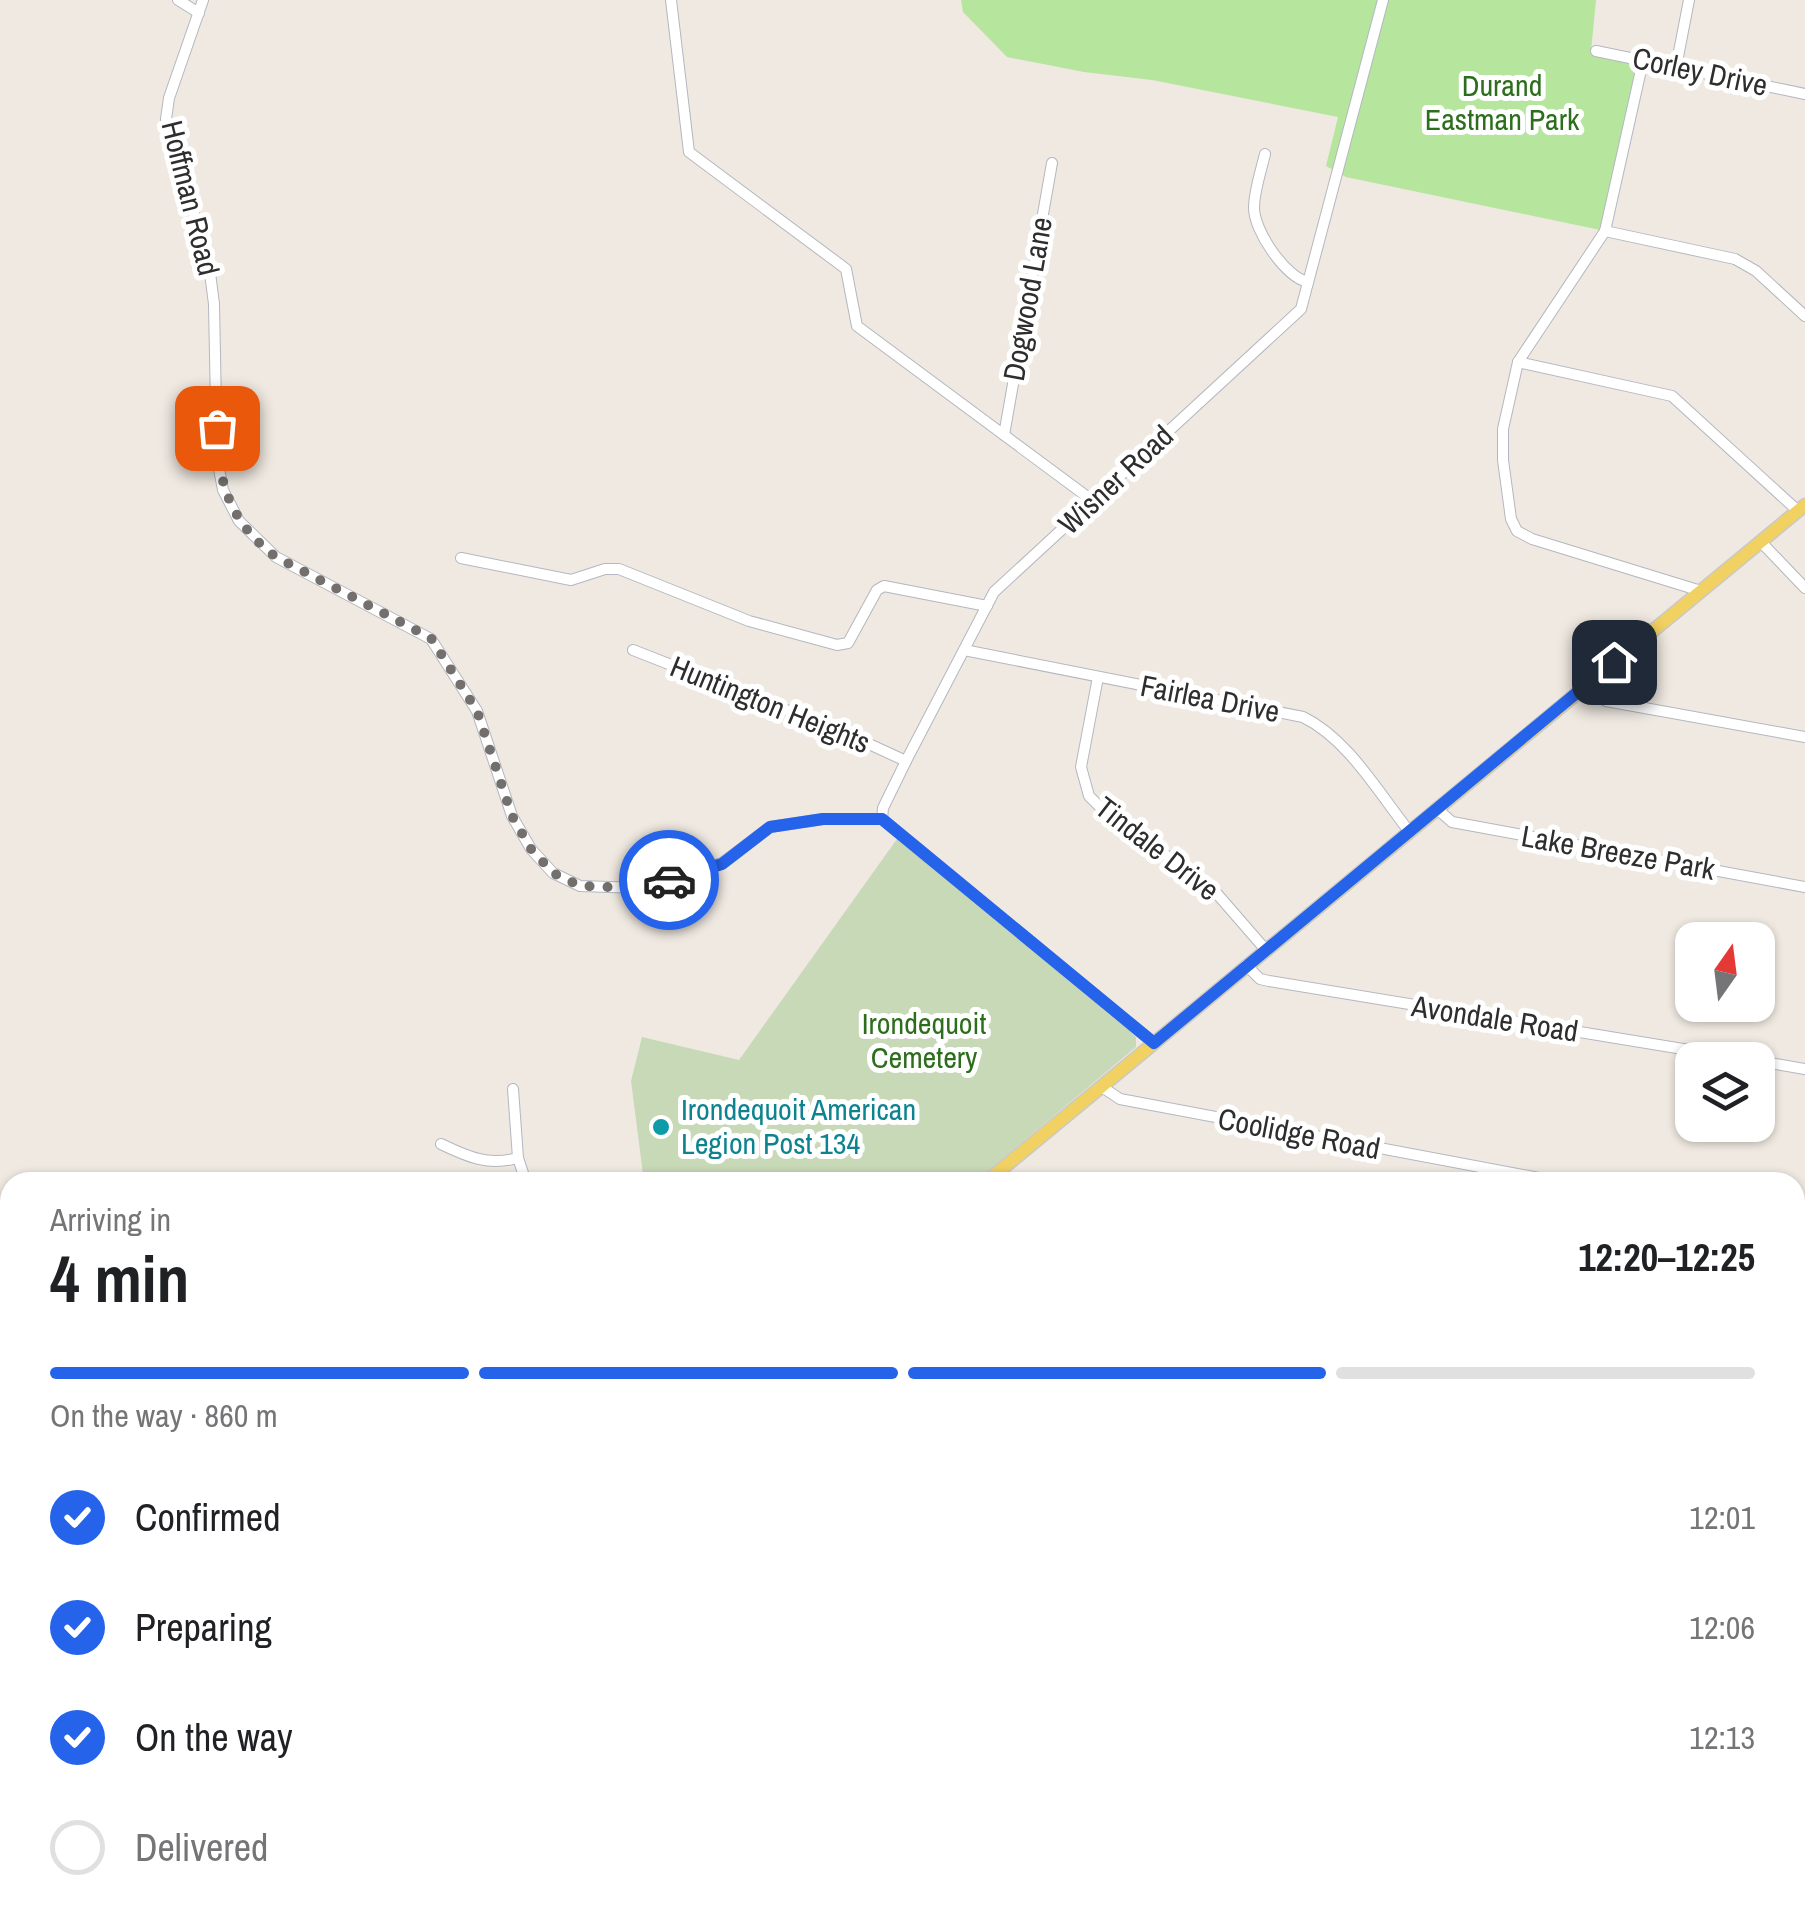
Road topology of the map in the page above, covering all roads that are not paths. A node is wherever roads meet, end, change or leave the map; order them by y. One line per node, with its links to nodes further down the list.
1 (178, 0): 6 (street)
2 (203, 0): 6 (street, Hoffman Road)
3 (672, 0): 17 (street)
4 (1383, 0): 14 (street, Wisner Road)
5 (1689, 0): 9 (street)
6 (198, 13): 32 (street, Hoffman Road)
7 (1596, 51): 8 (street, Corley Drive)
8 (1643, 61): 9 (street, Corley Drive); 13 (street)
9 (1676, 67): 10 (street, Corley Drive)
10 (1805, 94)
11 (1266, 154): 14 (street)
12 (1052, 163): 17 (street, Dogwood Lane)
13 (1605, 232): 15 (street); 16 (street)
14 (1308, 282): 18 (street, Wisner Road)
15 (1805, 316)
16 (1518, 362): 19 (street); 23 (street)
17 (1004, 436): 18 (street)
18 (1093, 501): 24 (street, Wisner Road)
19 (1801, 508): 20 (main road)
20 (1760, 542): 22 (street); 23 (main road)
21 (461, 558): 24 (street)
22 (1805, 588)
23 (1701, 591): 28 (main road)
24 (986, 606): 26 (street, Wisner Road)
25 (633, 650): 30 (street, Huntington Heights)
26 (964, 650): 27 (street, Fairlea Drive); 30 (street, Wisner Road)
27 (1098, 677): 33 (street, Fairlea Drive); 35 (street, Tindale Drive)
28 (1585, 686): 29 (street); 31 (main road)
29 (1805, 738)
30 (906, 762): 32 (street, Wisner Road)
31 (1436, 808): 33 (main road); 34 (street, Lake Breeze Park)
32 (882, 819): 37 (street)
33 (1409, 830): 35 (main road)
34 (1805, 887)
35 (1265, 949): 36 (main road)
36 (1246, 964): 37 (main road); 38 (street, Avondale Road)
37 (1154, 1043): 41 (main road)
38 (1675, 1048)
39 (1775, 1064): 40 (street)
40 (1805, 1069)
41 (1102, 1086): 46 (main road); 47 (street, Coolidge Road)
42 (513, 1089): 44 (street)
43 (442, 1144): 44 (street)
44 (518, 1158): 45 (street)
45 (523, 1172)
46 (998, 1172)
47 (1507, 1172)

